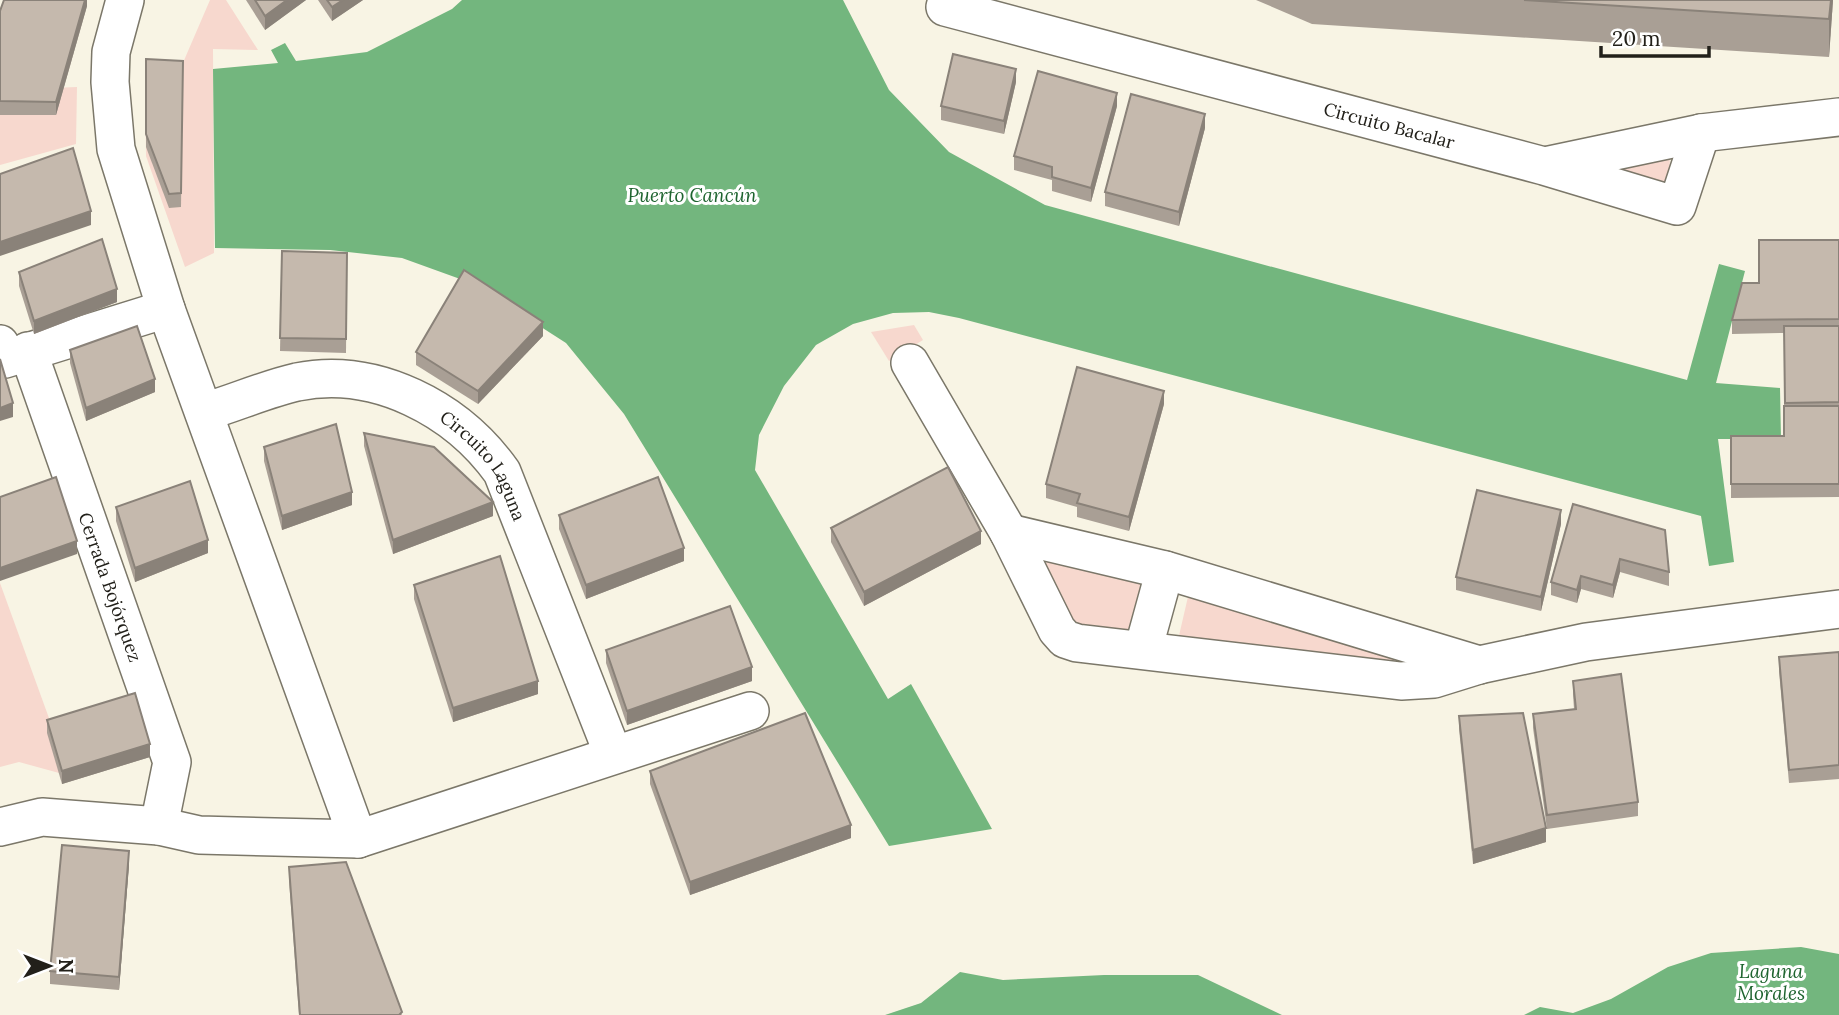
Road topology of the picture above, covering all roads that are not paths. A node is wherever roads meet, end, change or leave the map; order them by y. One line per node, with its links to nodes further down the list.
1 (125, 0): 8 (street)
2 (1028, 0): 4 (street)
3 (946, 3): 4 (street, Circuito Bacalar)
4 (1077, 42): 7 (street, Circuito Bacalar)
5 (1839, 117): 6 (street, Circuito Bacalar)
6 (1701, 133): 7 (street, Circuito Bacalar); 7 (street)
7 (1544, 166)
8 (166, 309): 9 (street, Cerrada Bojórquez); 11 (street)
9 (14, 348): 19 (street, Cerrada Bojórquez)
10 (910, 363): 12 (street)
11 (204, 412): 18 (street, Circuito Laguna); 21 (street)
12 (1009, 533): 13 (street); 15 (street)
13 (1165, 570): 15 (street); 16 (street)
14 (1839, 609): 16 (street)
15 (1143, 650): 16 (street)
16 (1479, 665)
17 (750, 711): 18 (street)
18 (613, 754): 21 (street)
19 (159, 826): 20 (street); 21 (street)
20 (0, 827)
21 (358, 839)

